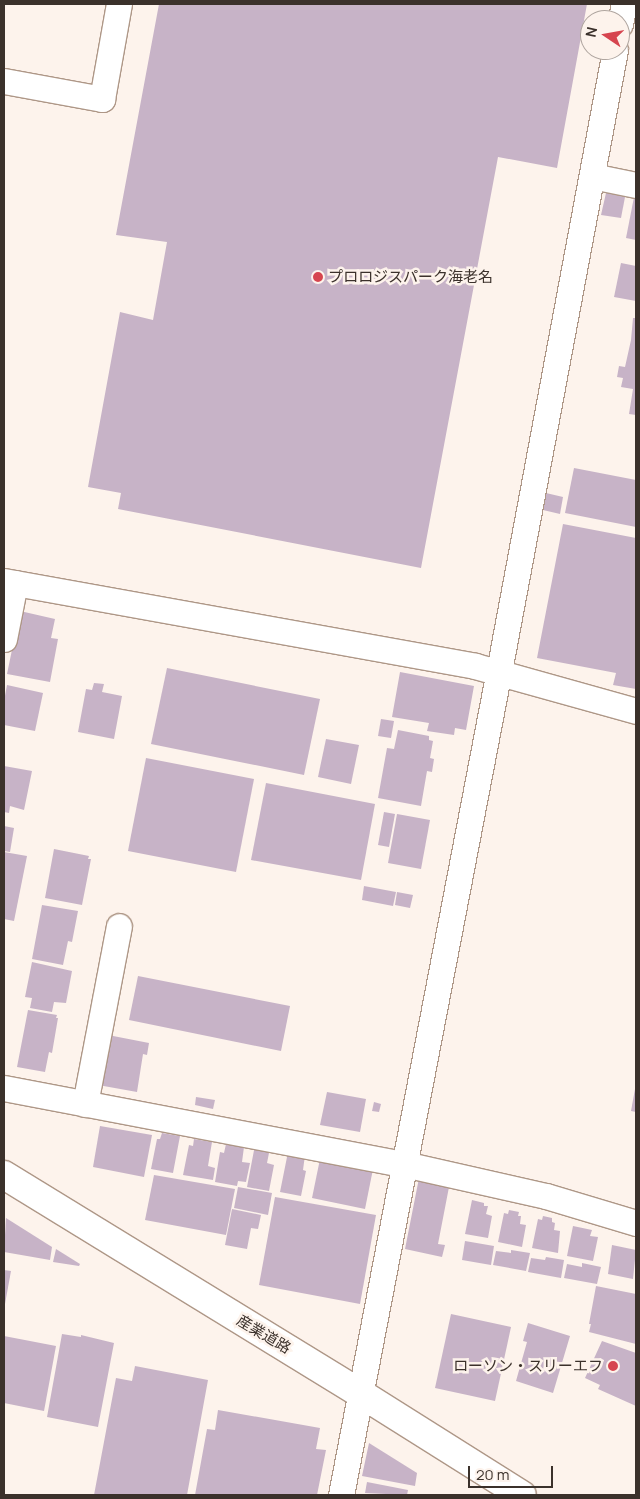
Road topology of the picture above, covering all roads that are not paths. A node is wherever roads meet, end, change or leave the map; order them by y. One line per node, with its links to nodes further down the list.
1 (119, 4): 3 (street)
2 (613, 60): 4 (street)
3 (4, 81)
4 (592, 176): 5 (street); 8 (street)
5 (636, 185)
6 (9, 582): 7 (street); 8 (street)
7 (4, 639)
8 (500, 672): 9 (street); 13 (street)
9 (636, 711)
10 (119, 926): 12 (street)
11 (4, 1088): 12 (street)
12 (85, 1104): 13 (street)
13 (404, 1164): 15 (street); 16 (street)
14 (4, 1175): 16 (main road, 産業道路)
15 (636, 1223)
16 (360, 1393): 17 (street); 18 (main road, 産業道路)
17 (341, 1495)
18 (522, 1495)

